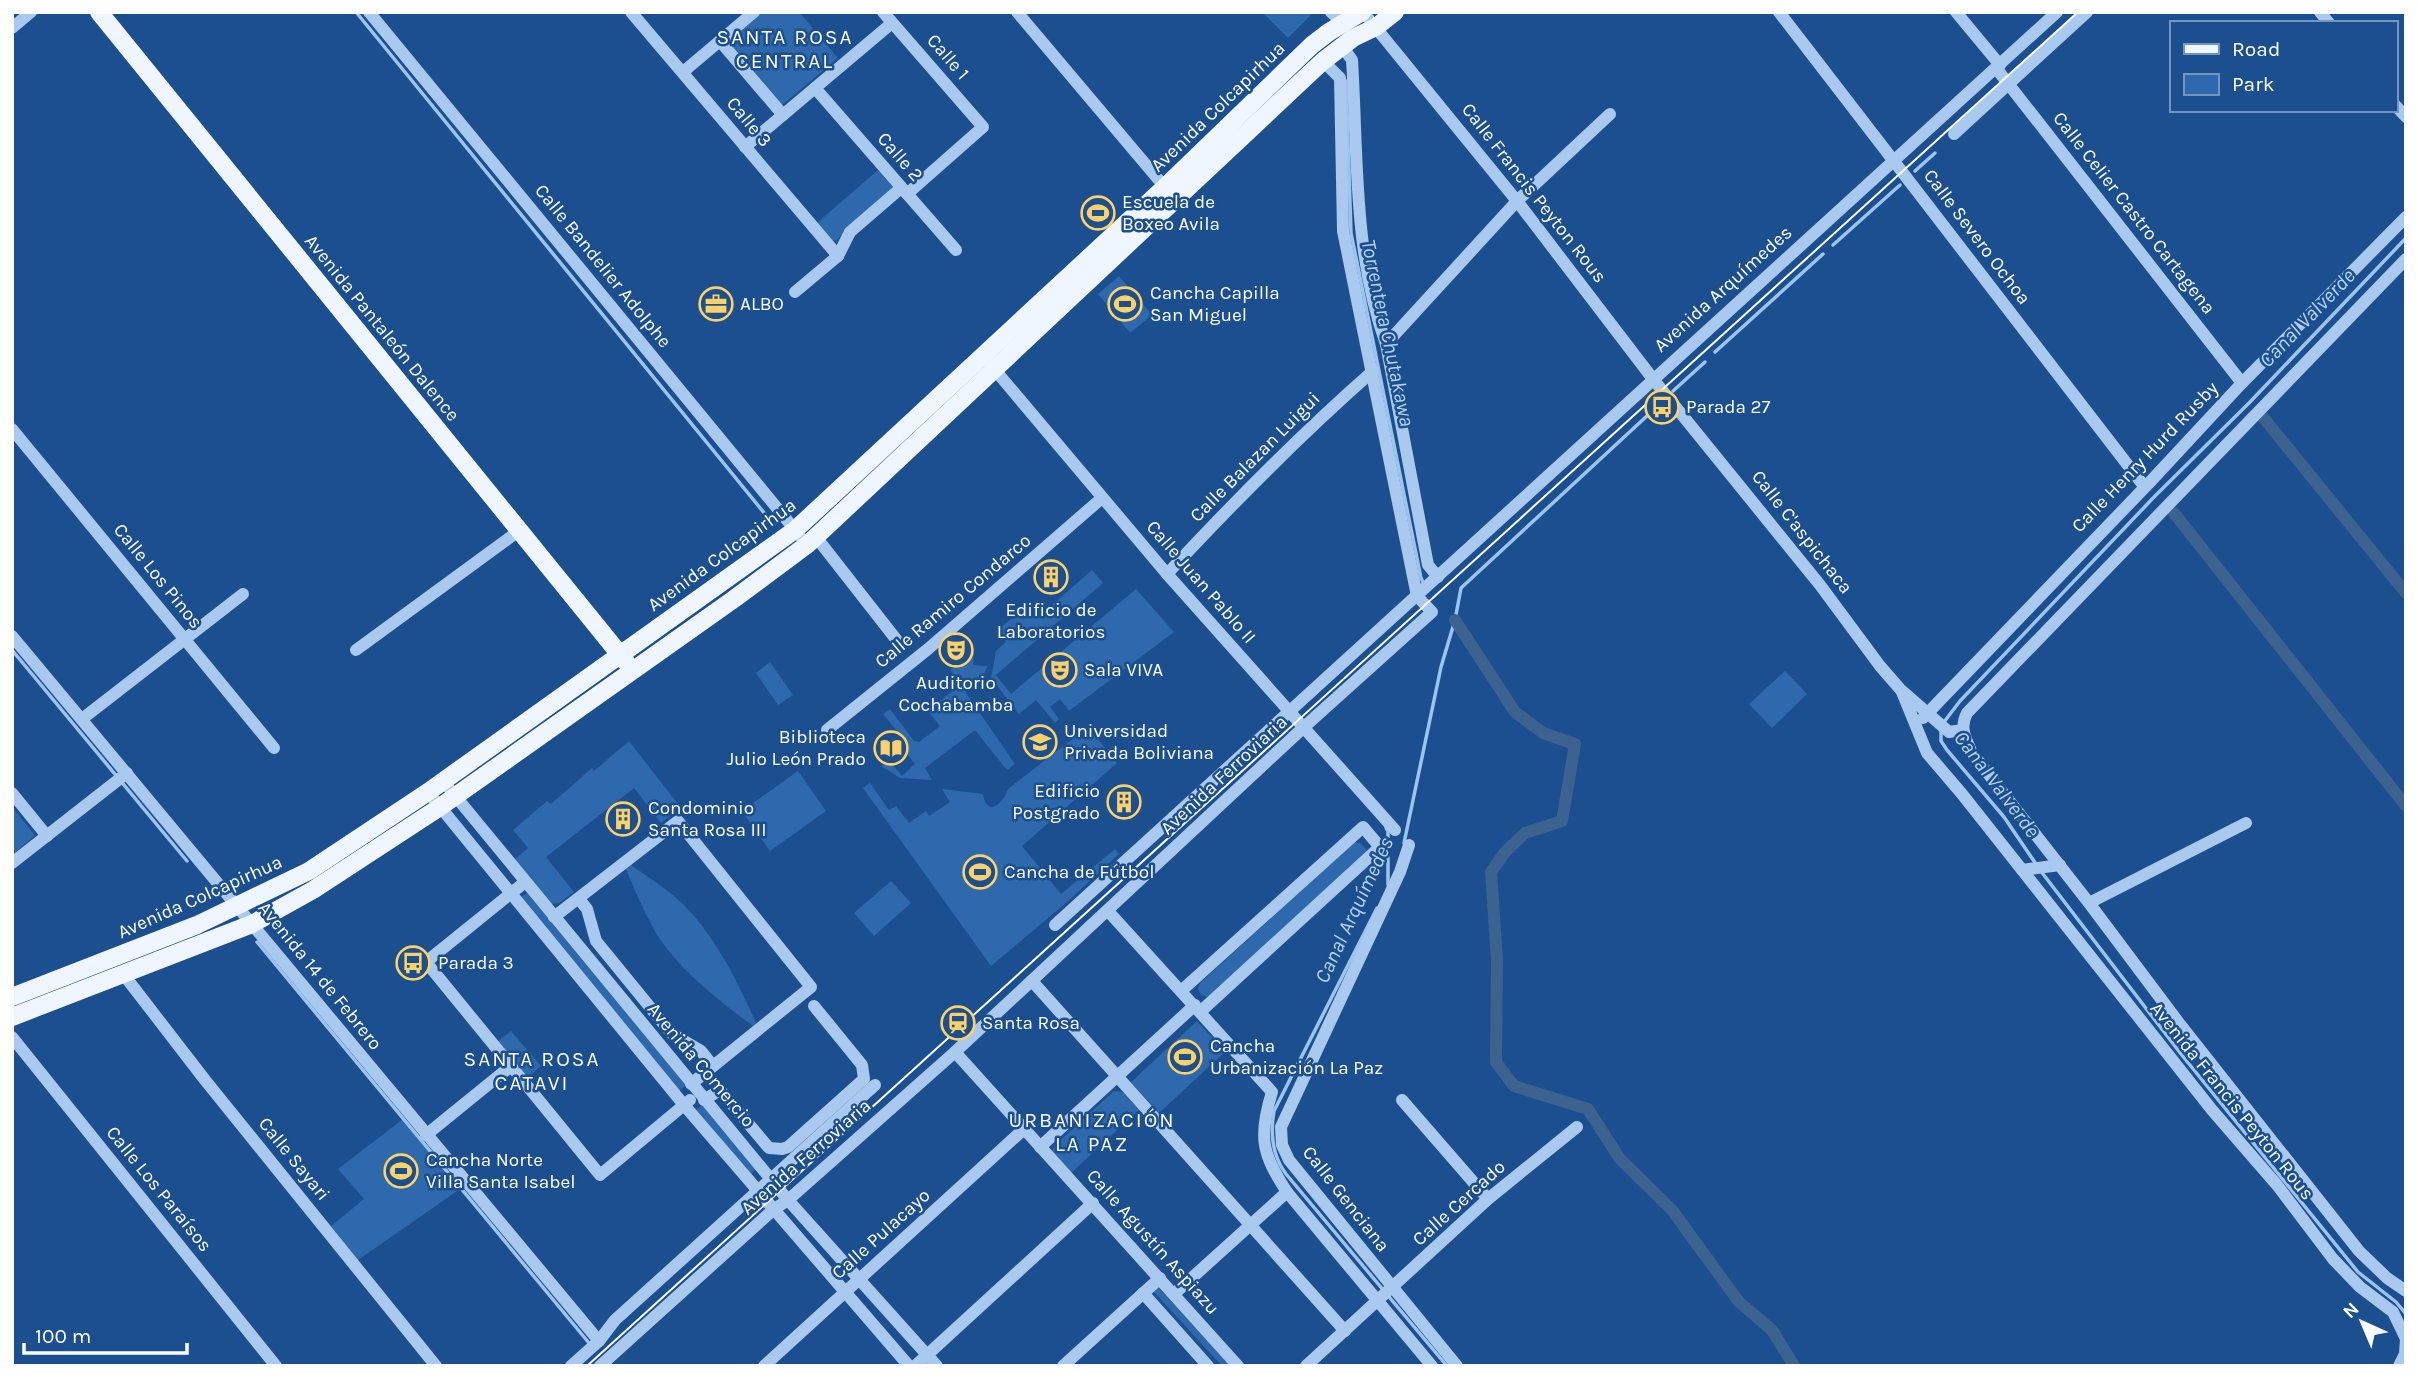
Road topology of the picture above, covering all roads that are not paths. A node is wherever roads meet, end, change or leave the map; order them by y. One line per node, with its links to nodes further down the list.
1 (31, 12): 17 (street)
2 (99, 12): 48 (main road, Avenida Pantaleón Dalence)
3 (369, 12): 49 (street, Calle Bandelier Adolphe)
4 (631, 12): 22 (street, Calle 3)
5 (883, 12): 15 (street, Calle 1)
6 (1017, 12): 31 (street)
7 (1362, 12): 14 (main road, Avenida Colcapirhua); 16 (street, Calle Francis Peyton Rous)
8 (1395, 12): 16 (main road, Avenida Colcapirhua)
9 (1779, 12): 29 (street, Calle Severo Ochoa)
10 (1956, 12): 21 (street, Calle Celier Castro Cartagena)
11 (2057, 12): 21 (street, Avenida Arquímedes)
12 (2087, 12): 23 (street)
13 (752, 13): 18 (street)
14 (1337, 18): 31 (main road, Avenida Colcapirhua)
15 (892, 23): 24 (street); 30 (street, Calle 1)
16 (1376, 27): 19 (main road, Avenida Colcapirhua); 32 (street, Calle Francis Peyton Rous)
17 (12, 28)
18 (720, 41): 22 (street); 26 (street)
19 (1342, 46): 20 (main road, Avenida Colcapirhua); 38 (street)
20 (1323, 61): 31 (main road, Avenida Colcapirhua); 41 (street)
21 (1998, 66): 23 (street, Calle Celier Castro Cartagena); 29 (street, Avenida Arquímedes)
22 (683, 72): 28 (street, Calle 3)
23 (2009, 84): 27 (street); 43 (street, Calle Celier Castro Cartagena)
24 (814, 88): 26 (street); 30 (street, Calle 2)
25 (1610, 114): 32 (street)
26 (783, 115): 28 (street)
27 (1954, 134)
28 (745, 147): 35 (street, Calle 3)
29 (1894, 161): 42 (street, Avenida Arquímedes); 46 (street, Calle Severo Ochoa)
30 (904, 191): 34 (street, Calle 2); 35 (street)
31 (1170, 193): 39 (main road, Avenida Colcapirhua); 40 (main road, Avenida Colcapirhua)
32 (1517, 201): 38 (street); 42 (street, Calle Francis Peyton Rous)
33 (2406, 218): 43 (street, Calle Henry Hurd Rusby)
34 (956, 250)
35 (838, 256): 37 (street)
36 (2406, 259): 67 (street)
37 (795, 292)
38 (1386, 344): 51 (street)
39 (983, 356): 40 (street, Calle Juan Pablo II); 49 (main road, Avenida Colcapirhua)
40 (995, 370): 47 (street, Calle Juan Pablo II); 49 (main road, Avenida Colcapirhua)
41 (1373, 371): 50 (street, Calle Balazan Luigui); 53 (street)
42 (1653, 379): 44 (street, Calle Francis Peyton Rous); 51 (street, Avenida Arquímedes)
43 (2242, 383): 46 (street, Calle Henry Hurd Rusby)
44 (1672, 399): 60 (street, Calle C'aspichaca)
45 (12, 429): 55 (street, Calle Los Pinos)
46 (2144, 486): 62 (street, Calle Henry Hurd Rusby)
47 (1102, 498): 50 (street, Calle Juan Pablo II); 66 (street, Calle Ramiro Condarco)
48 (520, 530): 57 (street); 58 (main road, Avenida Pantaleón Dalence)
49 (806, 537): 56 (street, Calle Bandelier Adolphe); 58 (main road, Avenida Colcapirhua); 59 (main road, Avenida Colcapirhua)
50 (1167, 574): 61 (street, Calle Juan Pablo II)
51 (1438, 577): 53 (street, Avenida Arquímedes)
52 (243, 594): 55 (street)
53 (1417, 596): 61 (street, Avenida Ferroviaria); 65 (street, Avenida Ferroviaria)
54 (12, 636): 63 (street, Avenida 14 de Febrero)
55 (184, 639): 63 (street); 68 (street, Calle Los Pinos)
56 (899, 643)
57 (356, 650)
58 (620, 654): 59 (main road, Avenida Pantaleón Dalence); 70 (main road, Avenida Colcapirhua)
59 (633, 670): 72 (main road, Avenida Colcapirhua)
60 (1900, 689): 62 (street, Calle C'aspichaca); 64 (street, Calle C'aspichaca)
61 (1290, 712): 65 (street, Calle Juan Pablo II); 88 (street, Avenida Ferroviaria)
62 (1932, 717): 64 (street, Calle Henry Hurd Rusby); 67 (street, Calle C'aspichaca)
63 (82, 719): 69 (street, Avenida 14 de Febrero)
64 (1916, 726): 79 (street, Avenida Francis Peyton Rous)
65 (1304, 727): 74 (street, Calle Juan Pablo II); 85 (street, Avenida Ferroviaria)
66 (827, 730)
67 (1963, 730): 78 (street)
68 (274, 748)
69 (127, 773): 75 (street); 84 (street, Avenida 14 de Febrero)
70 (435, 787): 72 (street, Avenida Comercio); 72 (street, Avenida Comercio); 84 (main road, Avenida Colcapirhua)
71 (12, 793): 75 (street)
72 (447, 802): 80 (street, Avenida Comercio); 81 (street, Avenida Comercio); 87 (main road, Avenida Colcapirhua)
73 (2246, 823): 83 (street)
74 (1395, 830)
75 (47, 835): 77 (street)
76 (1409, 845): 123 (street, Calle Genciana)
77 (12, 863)
78 (2054, 866): 79 (street); 83 (street)
79 (2026, 869): 127 (street, Avenida Francis Peyton Rous)
80 (525, 882): 81 (street); 86 (street, Avenida Comercio)
81 (510, 894): 98 (street); 104 (street, Avenida Comercio)
82 (579, 899): 86 (street); 99 (street); 99 (street)
83 (2089, 903): 120 (street)
84 (238, 907): 87 (street, Avenida 14 de Febrero); 92 (main road, Avenida Colcapirhua)
85 (1108, 911): 90 (street, Avenida Ferroviaria); 91 (street)
86 (554, 917): 102 (street, Avenida Comercio)
87 (252, 924): 89 (main road, Avenida Colcapirhua); 107 (street, Avenida 14 de Febrero)
88 (1055, 925)
89 (124, 975): 95 (main road, Avenida Colcapirhua); 130 (street, Calle Sayari)
90 (1032, 981): 97 (street, Avenida Ferroviaria); 100 (street)
91 (1181, 991): 94 (street); 94 (street)
92 (12, 997)
93 (814, 1006): 102 (street)
94 (1198, 1008): 100 (street); 111 (street, Calle Genciana)
95 (12, 1017)
96 (12, 1037): 129 (street, Calle Los Paraísos)
97 (954, 1052): 106 (street, Calle Agustín Aspiazu); 113 (street, Avenida Ferroviaria)
98 (511, 1066): 104 (street); 107 (street)
99 (713, 1066): 102 (street)
100 (1119, 1075): 108 (street); 116 (street)
101 (875, 1085): 109 (street, Avenida Ferroviaria)
102 (698, 1092): 104 (street); 109 (street, Avenida Comercio)
103 (1402, 1100): 112 (street)
104 (684, 1105): 110 (street, Avenida Comercio)
105 (1577, 1127): 112 (street, Calle Cercado)
106 (1024, 1129): 108 (street, Calle Agustín Aspiazu); 118 (street, Calle Pulacayo)
107 (426, 1135): 125 (street, Avenida 14 de Febrero)
108 (1040, 1147): 114 (street, Calle Agustín Aspiazu)
109 (772, 1180): 110 (street, Avenida Ferroviaria); 113 (street, Avenida Comercio)
110 (758, 1191): 115 (street, Avenida Comercio); 125 (street, Avenida Ferroviaria)
111 (1287, 1192): 116 (street); 123 (street, Calle Genciana)
112 (1488, 1199): 123 (street, Calle Cercado)
113 (788, 1200): 115 (street, Avenida Ferroviaria); 118 (street, Avenida Comercio)
114 (1093, 1203): 117 (street, Calle Agustín Aspiazu); 126 (street)
115 (774, 1210): 119 (street, Avenida Comercio); 128 (street, Avenida Ferroviaria)
116 (1251, 1224): 122 (street); 124 (street)
117 (1160, 1278): 121 (street); 122 (street, Calle Agustín Aspiazu)
118 (860, 1280): 119 (street, Calle Pulacayo); 126 (street, Avenida Comercio)
119 (845, 1292): 133 (street, Calle Pulacayo); 134 (street, Avenida Comercio)
120 (2406, 1292)
121 (1143, 1293): 137 (street); 138 (street)
122 (1174, 1294): 139 (street, Calle Agustín Aspiazu)
123 (1385, 1295): 124 (street, Calle Cercado); 141 (street, Calle Genciana); 142 (street, Calle Genciana)
124 (1345, 1331): 140 (street, Calle Cercado)
125 (599, 1340): 131 (street, Avenida Ferroviaria)
126 (928, 1355): 135 (street); 136 (street, Avenida Comercio)
127 (2402, 1360)
128 (616, 1361): 132 (street, Avenida Ferroviaria)
129 (275, 1366)
130 (436, 1366)
131 (571, 1366)
132 (600, 1366)
133 (764, 1366)
134 (909, 1366)
135 (915, 1366)
136 (937, 1366)
137 (1063, 1366)
138 (1208, 1366)
139 (1238, 1366)
140 (1306, 1366)
141 (1432, 1366)
142 (1457, 1366)

